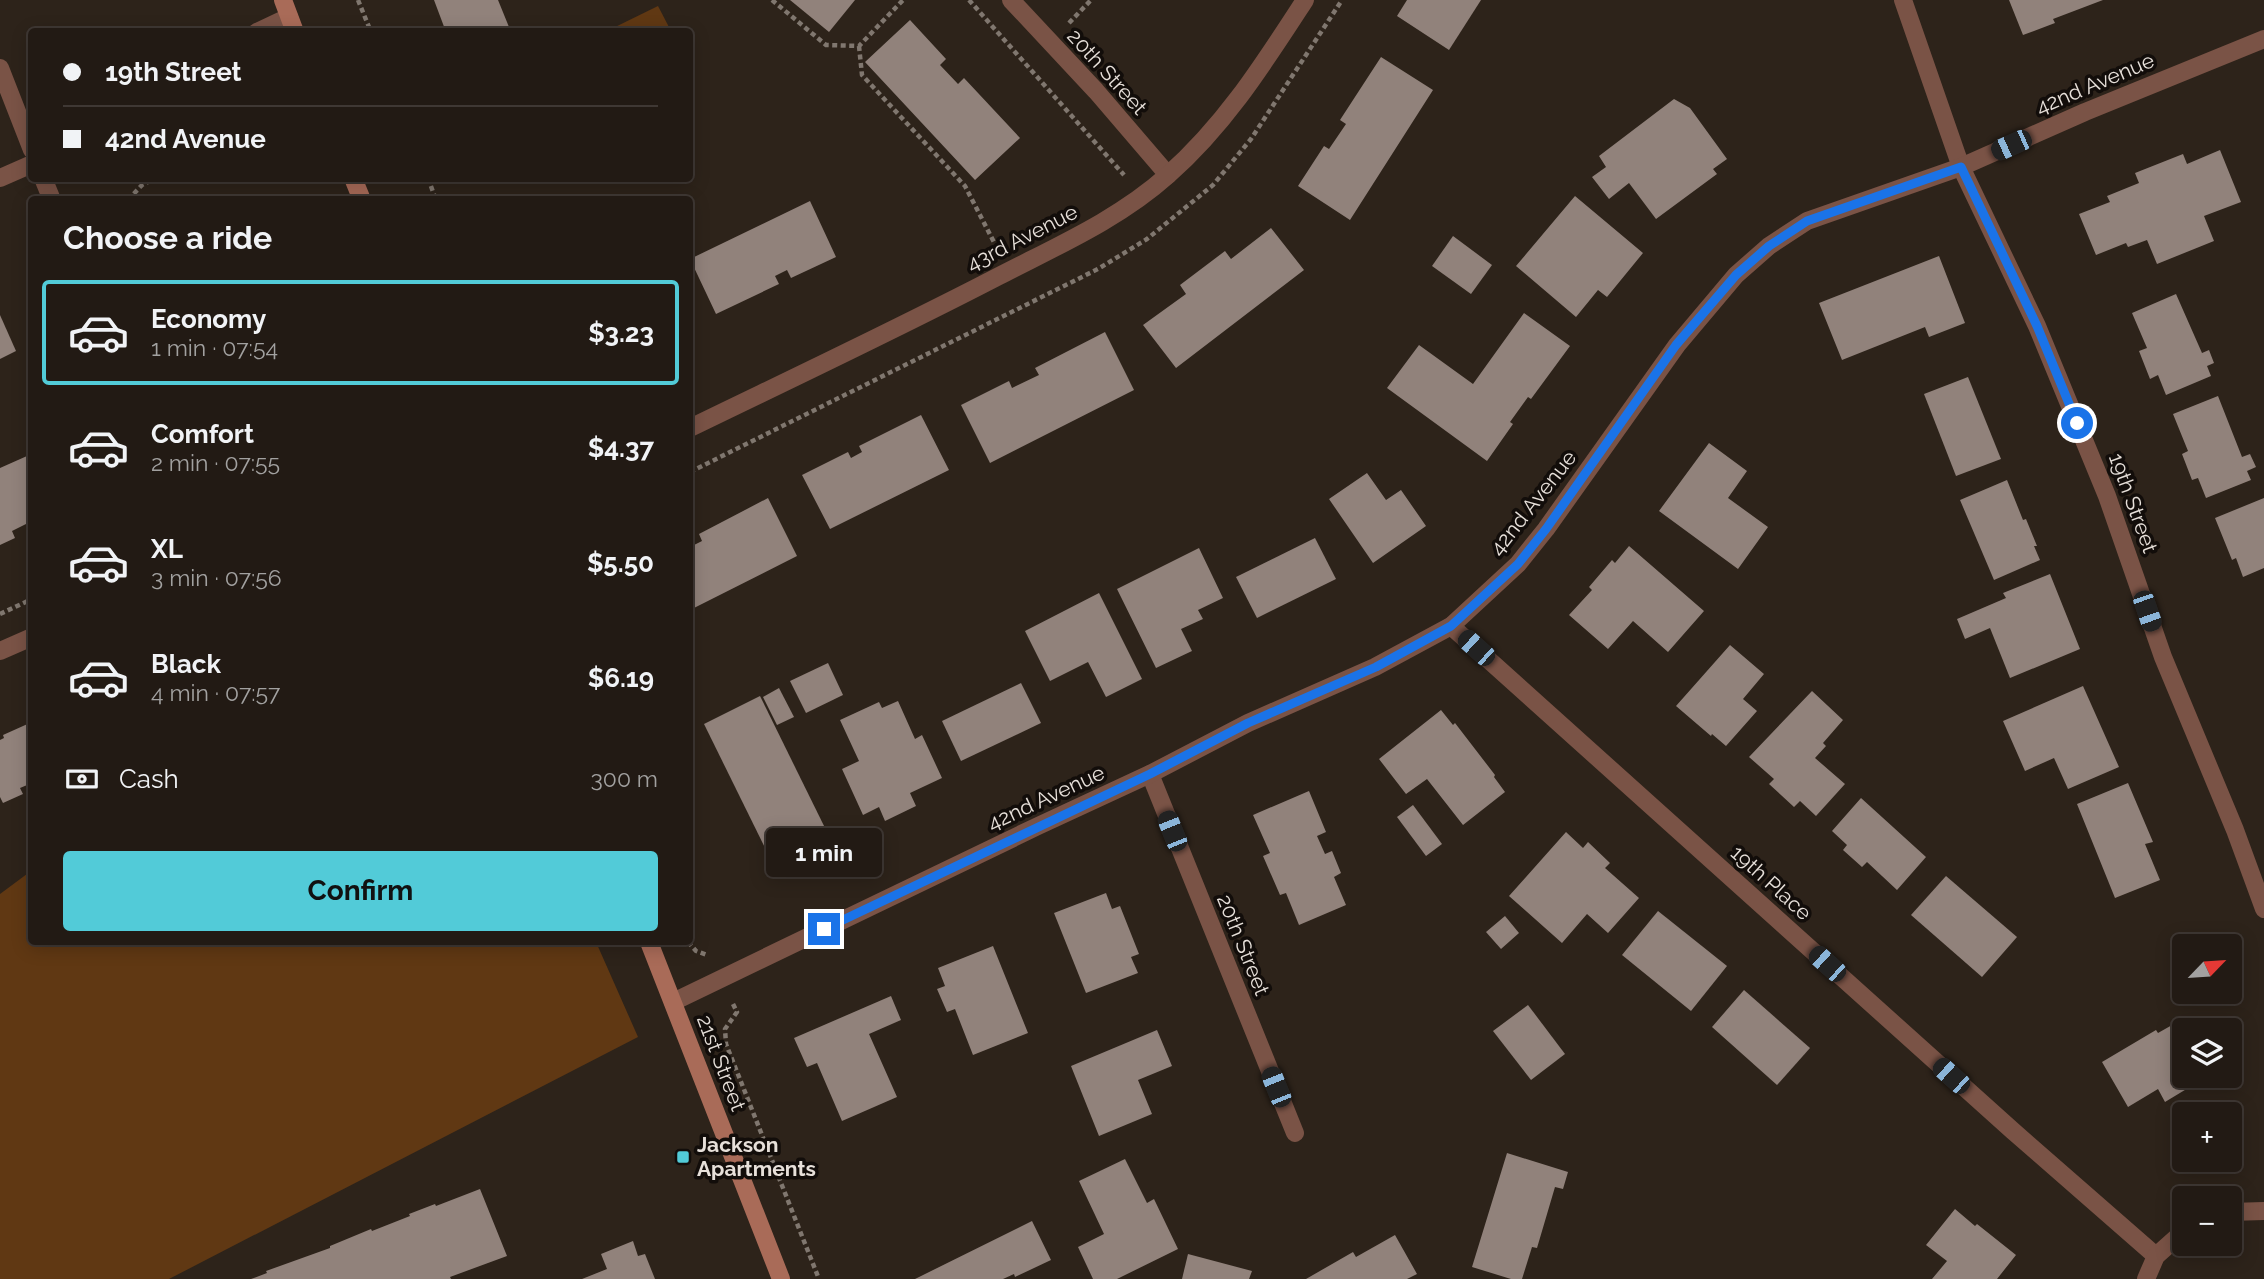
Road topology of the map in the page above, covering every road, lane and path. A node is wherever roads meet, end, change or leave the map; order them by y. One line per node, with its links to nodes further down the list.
1 (359, 0): 10 (path)
2 (772, 0): 12 (path)
3 (903, 0): 12 (path)
4 (969, 0): 20 (path)
5 (1011, 0): 17 (street, 20th Street)
6 (1304, 0): 17 (street, 43rd Avenue)
7 (1903, 0): 16 (street, 19th Street)
8 (289, 16): 9 (street)
9 (265, 28)
10 (370, 28)
11 (2264, 38): 16 (street, 42nd Avenue)
12 (859, 46): 23 (path)
13 (0, 68): 14 (street)
14 (28, 140)
15 (28, 166): 18 (street)
16 (1961, 167): 28 (street, 42nd Avenue); 32 (street, 19th Street)
17 (1168, 175): 20 (street, 43rd Avenue)
18 (0, 178)
19 (148, 182): 21 (path)
20 (1142, 195): 22 (path); 23 (street, 43rd Avenue)
21 (132, 196)
22 (1172, 218)
23 (1009, 271): 24 (path); 25 (street, 43rd Avenue)
24 (1027, 305)
25 (693, 427)
26 (28, 601): 27 (path)
27 (0, 614)
28 (1451, 626): 31 (street, 42nd Avenue); 41 (street, 19th Place)
29 (28, 639): 30 (street)
30 (0, 651)
31 (1150, 774): 35 (street, 42nd Avenue); 37 (street, 20th Street)
32 (2264, 909)
33 (650, 945): 36 (street, 21st Street)
34 (691, 945): 35 (path)
35 (722, 978): 36 (street, 42nd Avenue); 43 (path)
36 (673, 1002): 42 (street, 21st Street)
37 (1294, 1133)
38 (2264, 1211): 39 (street)
39 (2242, 1212)
40 (2172, 1242): 41 (street)
41 (2156, 1256): 44 (street)
42 (781, 1279)
43 (818, 1279)
44 (2146, 1279)

